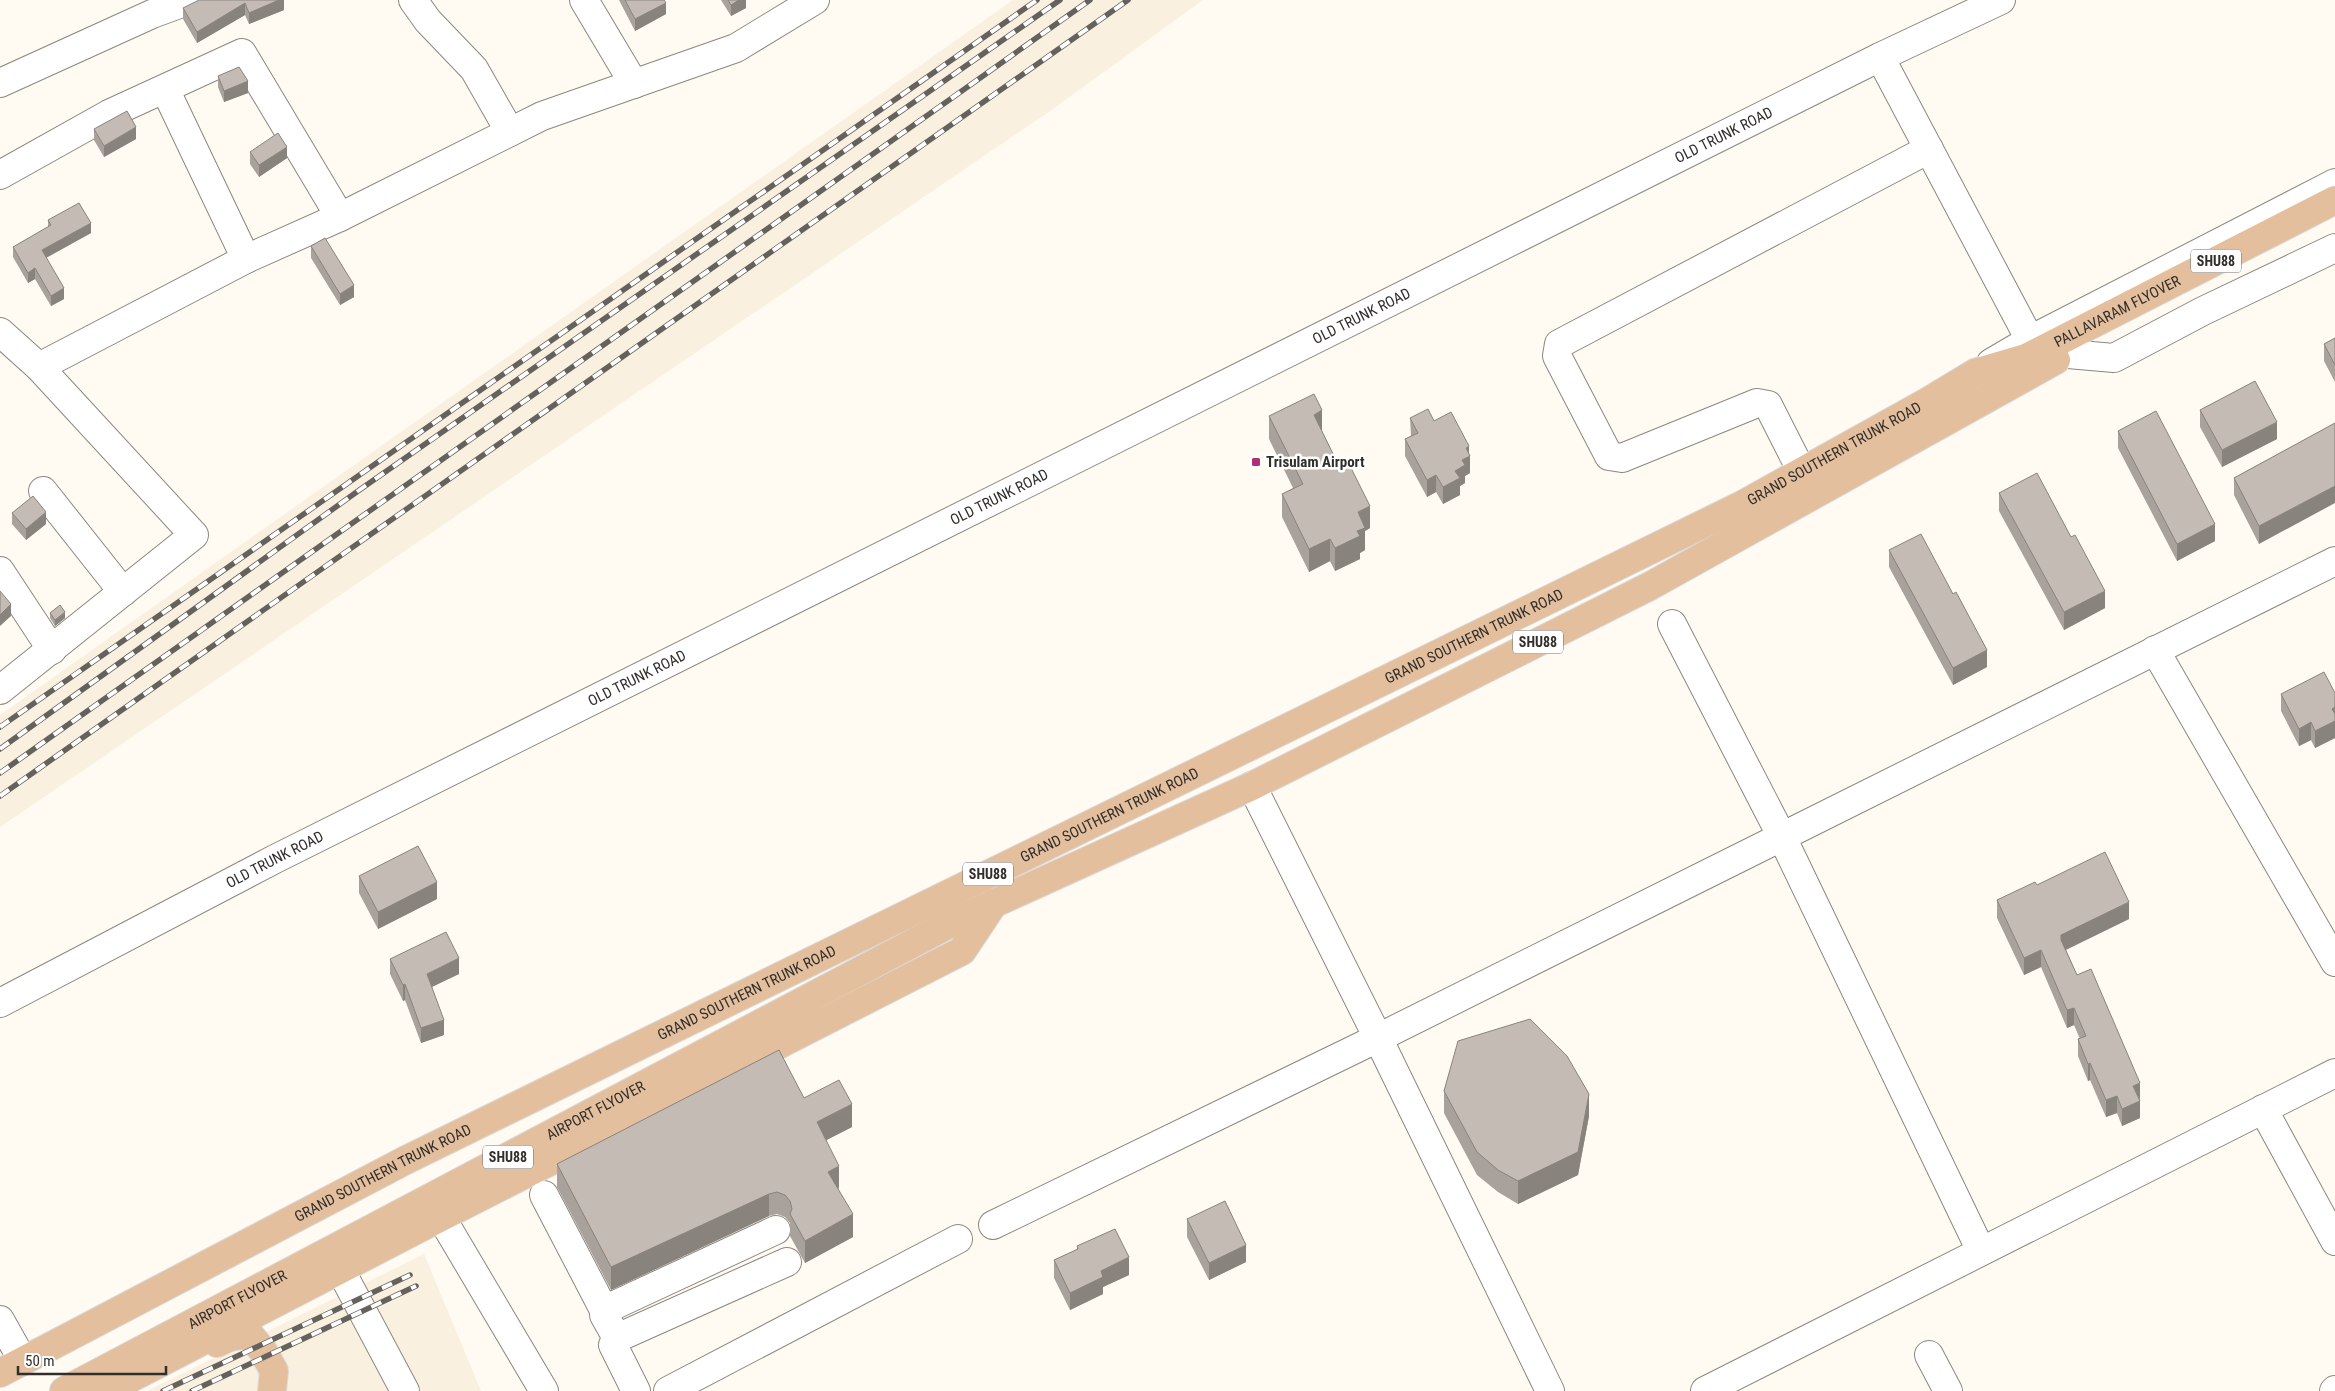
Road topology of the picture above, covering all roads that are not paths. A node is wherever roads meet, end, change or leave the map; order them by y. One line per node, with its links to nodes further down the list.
1 (190, 0): 7 (street)
2 (413, 0): 10 (street)
3 (584, 0): 8 (street)
4 (2002, 0): 6 (street, OLD TRUNK ROAD)
5 (812, 1): 8 (street)
6 (1880, 57): 11 (street); 38 (street, OLD TRUNK ROAD)
7 (0, 83)
8 (634, 84): 10 (street)
9 (165, 88): 12 (street); 15 (street); 18 (street)
10 (510, 132): 15 (street)
11 (1929, 149): 21 (street); 25 (street)
12 (0, 175)
13 (2335, 183): 21 (street)
14 (2335, 200): 19 (main road, PALLAVARAM FLYOVER / SHU88)
15 (340, 217): 18 (street)
16 (2335, 221): 19 (main road, PALLAVARAM FLYOVER / SHU88)
17 (2335, 248): 22 (street)
18 (246, 259): 23 (street)
19 (2104, 328): 22 (main road, PALLAVARAM FLYOVER / SHU88); 24 (main road, PALLAVARAM FLYOVER / SHU88)
20 (0, 332): 23 (street)
21 (2030, 340): 24 (street)
22 (2068, 354): 34 (main road, GRAND SOUTHERN TRUNK ROAD / SHU88)
23 (39, 367): 29 (street)
24 (1975, 373): 25 (main road, GRAND SOUTHERN TRUNK ROAD / SHU88)
25 (1802, 472): 55 (main road, GRAND SOUTHERN TRUNK ROAD / SHU88)
26 (43, 491): 29 (street)
27 (2335, 561): 32 (street)
28 (0, 571): 31 (street)
29 (123, 592): 31 (street)
30 (1672, 624): 35 (street)
31 (52, 650): 33 (street)
32 (2155, 650): 35 (street); 37 (street)
33 (1, 687)
34 (1252, 786): 36 (main road, GRAND SOUTHERN TRUNK ROAD / SHU88); 39 (street)
35 (1782, 837): 39 (street); 48 (street)
36 (995, 902): 43 (main road); 56 (main road, AIRPORT FLYOVER / SHU88)
37 (2335, 962)
38 (0, 1003)
39 (1378, 1038): 44 (street); 64 (street)
40 (2335, 1072): 41 (street)
41 (2262, 1109): 47 (street); 48 (street)
42 (544, 1195): 51 (street)
43 (441, 1216): 50 (main road); 61 (street)
44 (993, 1224)
45 (776, 1230): 51 (street)
46 (958, 1240): 63 (street)
47 (2335, 1241)
48 (1981, 1252): 65 (street)
49 (787, 1262): 53 (street)
50 (340, 1269): 57 (main road); 60 (street)
51 (604, 1310): 53 (street)
52 (0, 1320): 55 (street)
53 (617, 1338): 62 (street)
54 (1929, 1355): 66 (street)
55 (12, 1367)
56 (64, 1391)
57 (106, 1391)
58 (128, 1391): 59 (main road)
59 (272, 1391)
60 (405, 1391)
61 (544, 1391)
62 (636, 1391)
63 (668, 1391)
64 (1550, 1391)
65 (1705, 1391)
66 (1948, 1391)

